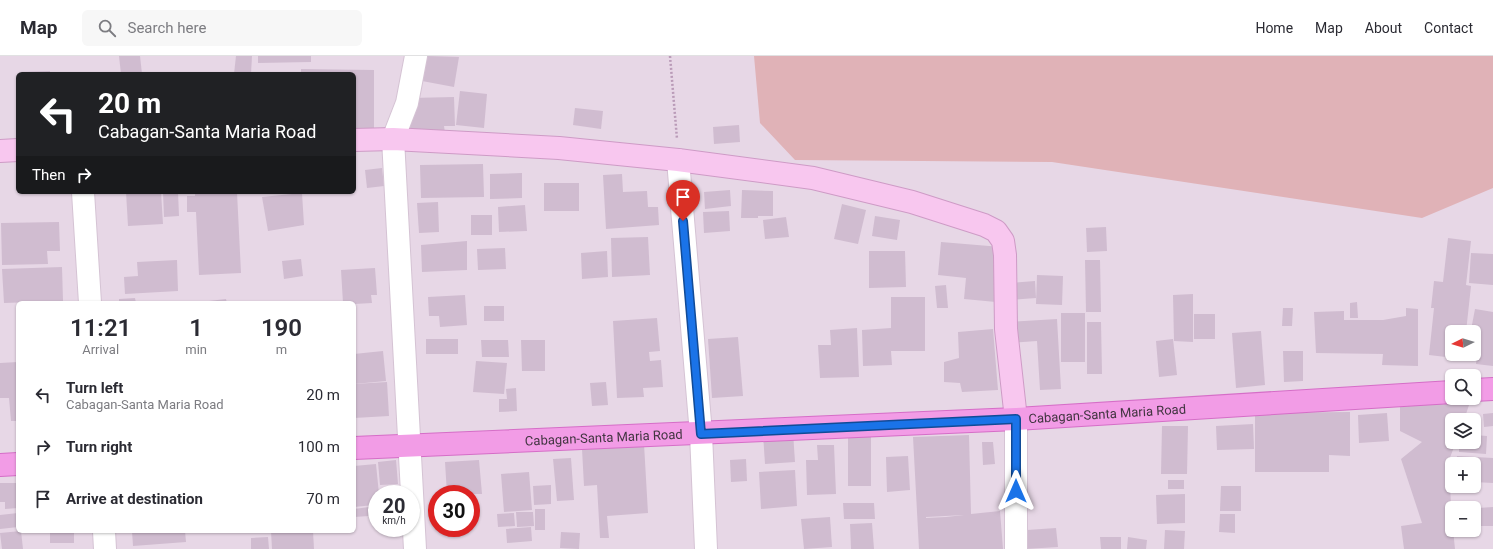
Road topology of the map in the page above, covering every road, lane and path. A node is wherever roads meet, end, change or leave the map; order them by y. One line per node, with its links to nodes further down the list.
1 (416, 56): 3 (street)
2 (670, 56): 7 (path)
3 (393, 139): 4 (street); 7 (street); 15 (street)
4 (356, 140)
5 (16, 150): 6 (street)
6 (0, 151)
7 (678, 160): 13 (street); 14 (street)
8 (83, 194): 9 (street)
9 (90, 301)
10 (1493, 389): 11 (main road)
11 (1481, 390)
12 (1445, 392): 13 (main road, Cabagan-Santa Maria Road)
13 (1016, 419): 14 (main road, Cabagan-Santa Maria Road); 23 (street)
14 (701, 434): 15 (main road, Cabagan-Santa Maria Road); 22 (street)
15 (410, 446): 16 (main road, Cabagan-Santa Maria Road); 21 (street)
16 (356, 448)
17 (16, 464): 18 (main road)
18 (0, 465)
19 (104, 533): 20 (street)
20 (105, 549)
21 (415, 549)
22 (706, 549)
23 (1016, 549)

